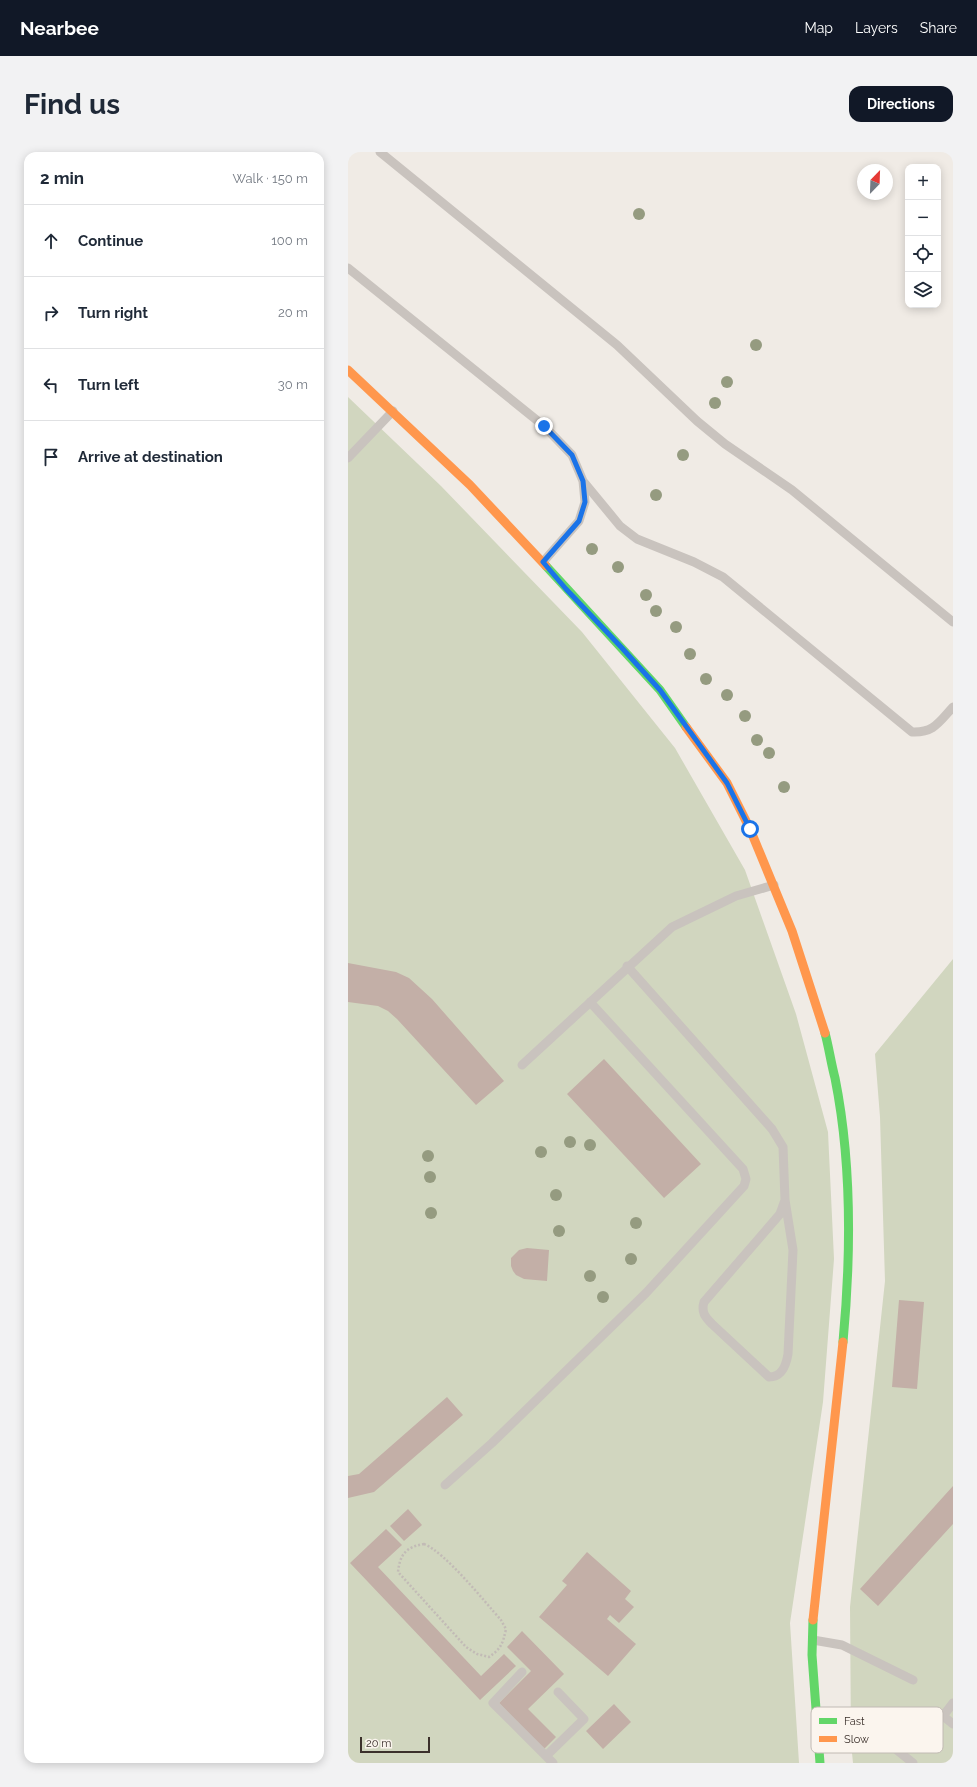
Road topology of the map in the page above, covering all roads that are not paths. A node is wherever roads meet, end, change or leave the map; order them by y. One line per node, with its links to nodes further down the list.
1 (380, 152): 8 (lane)
2 (348, 268): 6 (lane)
3 (348, 370): 4 (main road)
4 (393, 411): 5 (lane); 7 (main road)
5 (348, 458)
6 (583, 481): 7 (lane); 9 (lane)
7 (543, 562): 10 (main road)
8 (953, 622)
9 (953, 707)
10 (774, 885): 11 (lane); 16 (main road)
11 (627, 966): 12 (lane); 14 (lane)
12 (590, 1002): 13 (lane); 15 (lane)
13 (522, 1065)
14 (785, 1200): 14 (lane)
15 (445, 1485)
16 (813, 1640): 18 (lane); 21 (main road)
17 (522, 1672): 25 (lane)
18 (913, 1680)
19 (558, 1692): 25 (lane)
20 (953, 1702): 22 (lane)
21 (816, 1707)
22 (953, 1724)
23 (819, 1753): 27 (main road)
24 (901, 1753): 28 (lane)
25 (546, 1756): 26 (lane)
26 (553, 1763)
27 (820, 1763)
28 (913, 1763)

